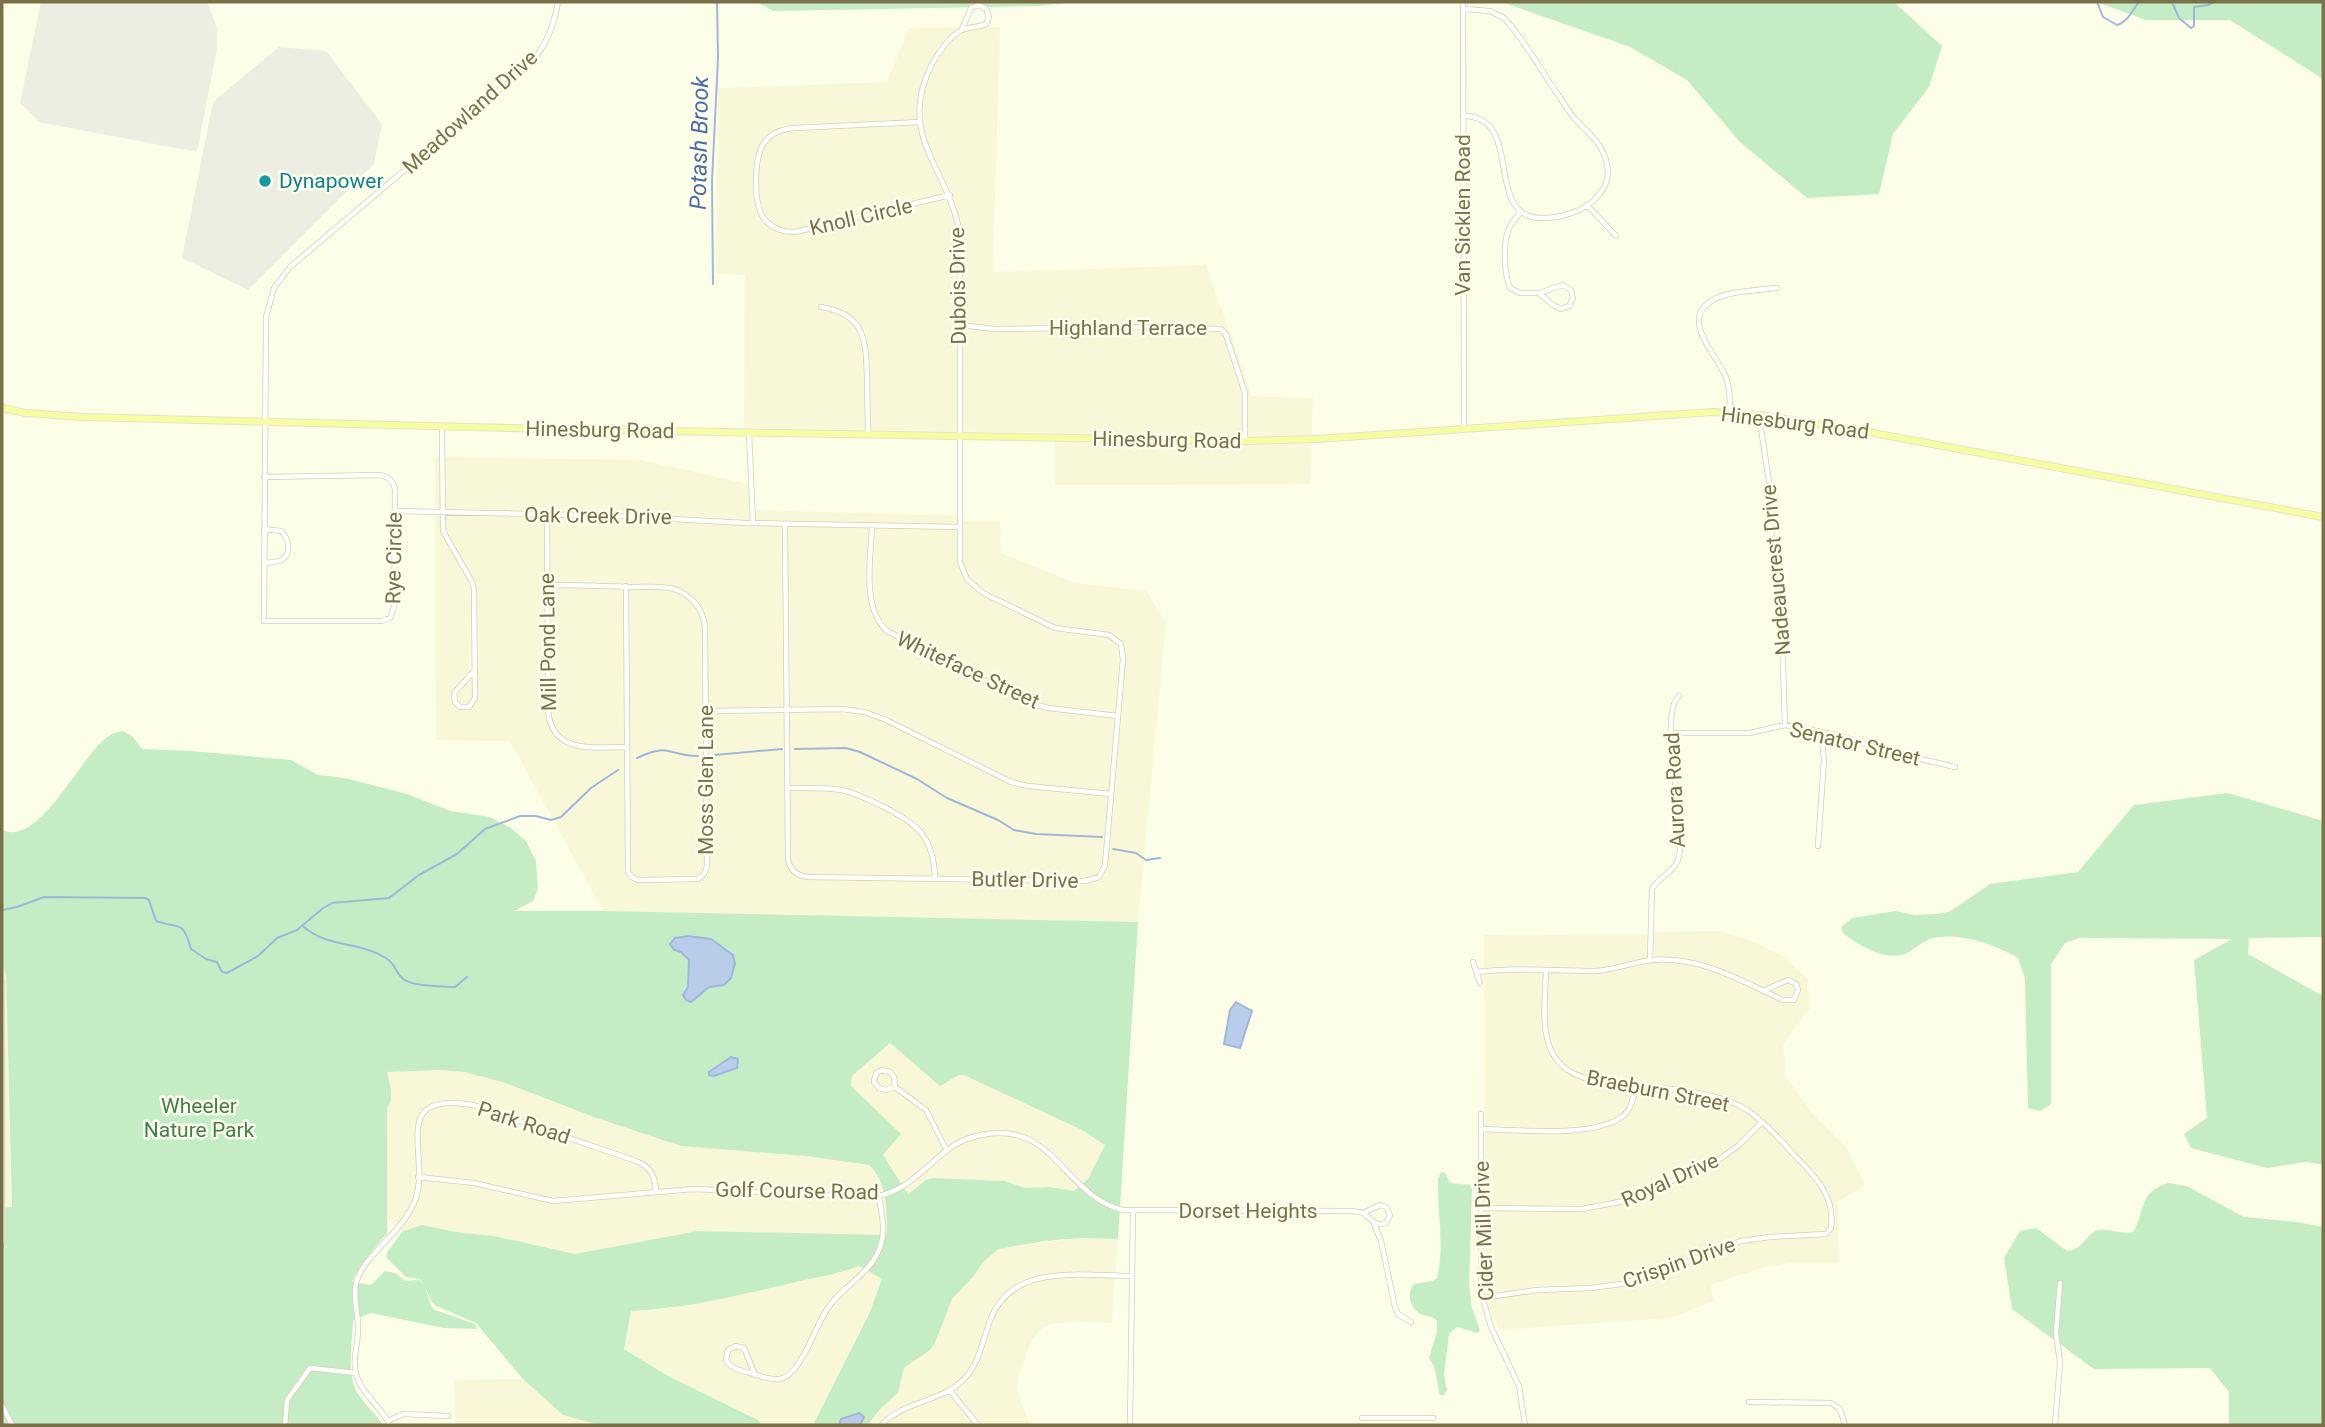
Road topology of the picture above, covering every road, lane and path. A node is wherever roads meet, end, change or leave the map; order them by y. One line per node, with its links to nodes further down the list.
1 (558, 2): 18 (street, Meadowland Drive)
2 (1463, 2): 3 (street, Van Sicklen Road)
3 (1463, 9): 5 (street, Van Sicklen Road); 8 (street)
4 (962, 29): 4 (street, Dubois Drive); 6 (street, Dubois Drive)
5 (1463, 116): 9 (street); 20 (street, Van Sicklen Road)
6 (920, 122): 7 (street, Dubois Drive); 7 (street, Knoll Circle)
7 (950, 195): 14 (street, Dubois Drive)
8 (1588, 206): 9 (street); 10 (street)
9 (1521, 212): 12 (street)
10 (1616, 236)
11 (1777, 288): 16 (street)
12 (1539, 293): 12 (street)
13 (821, 307): 22 (street)
14 (960, 326): 23 (street, Dubois Drive); 24 (street, Highland Terrace)
15 (2, 408): 18 (main road, Hinesburg Road)
16 (1730, 413): 17 (main road, Hinesburg Road); 20 (main road, Hinesburg Road)
17 (1759, 415): 29 (main road, Hinesburg Road); 43 (street, Nadeaucrest Drive)
18 (265, 421): 19 (main road, Hinesburg Road); 25 (street, Rye Circle)
19 (442, 426): 21 (main road, Hinesburg Road); 27 (street)
20 (1464, 429): 24 (main road, Hinesburg Road)
21 (750, 433): 22 (main road, Hinesburg Road); 30 (street)
22 (868, 435): 23 (main road, Hinesburg Road)
23 (961, 437): 24 (main road, Hinesburg Road); 33 (street, Butler Drive)
24 (1245, 441)
25 (264, 477): 26 (street, Rye Circle); 34 (street, Rye Circle)
26 (395, 512): 27 (street, Oak Creek Drive); 35 (street, Rye Circle)
27 (443, 512): 28 (street, Oak Creek Drive); 38 (street)
28 (547, 515): 30 (street, Oak Creek Drive); 36 (street, Mill Pond Lane)
29 (2323, 517)
30 (753, 523): 31 (street, Oak Creek Drive)
31 (785, 524): 32 (street, Oak Creek Drive); 40 (street, Butler Drive)
32 (872, 525): 33 (street, Oak Creek Drive); 42 (street, Whiteface Street)
33 (960, 527): 42 (street, Butler Drive)
34 (264, 529): 35 (street, Rye Circle); 35 (street)
35 (264, 563)
36 (547, 584): 37 (street, Moss Glen Lane); 46 (street, Mill Pond Lane)
37 (626, 586): 41 (street, Moss Glen Lane); 46 (street, Moss Glen Lane)
38 (475, 670): 38 (street)
39 (1679, 696): 45 (street, Aurora Road)
40 (787, 710): 41 (street); 48 (street, Butler Drive); 49 (street)
41 (706, 711): 46 (street, Moss Glen Lane)
42 (1118, 716): 49 (street, Butler Drive)
43 (1785, 725): 44 (street, Senator Street); 45 (street, Senator Street)
44 (1821, 732): 47 (street, Senator Street); 50 (street)
45 (1672, 733): 52 (street, Aurora Road)
46 (627, 747)
47 (1955, 767)
48 (788, 788): 51 (street); 51 (street, Butler Drive)
49 (1111, 794): 51 (street, Butler Drive)
50 (1818, 846)
51 (935, 878)
52 (1650, 960): 54 (street); 58 (street)
53 (1473, 962): 55 (street)
54 (1545, 970): 55 (street); 60 (street, Braeburn Street)
55 (1477, 972): 57 (street)
56 (2, 982): 59 (street)
57 (1480, 983)
58 (1763, 991): 58 (street)
59 (2, 1082): 74 (street)
60 (1635, 1086): 63 (street, Braeburn Street); 64 (street)
61 (895, 1087): 61 (street); 65 (street)
62 (1481, 1114): 64 (street, Cider Mill Drive)
63 (1762, 1122): 69 (street, Royal Drive); 73 (street, Braeburn Street)
64 (1481, 1129): 69 (street, Cider Mill Drive)
65 (947, 1151): 68 (street, Golf Course Road); 70 (street, Golf Course Road)
66 (418, 1177): 67 (street, Golf Course Road); 67 (street, Park Road); 79 (street, Park Road)
67 (656, 1191): 68 (street, Golf Course Road)
68 (879, 1196): 80 (street)
69 (1481, 1208): 77 (street, Cider Mill Drive)
70 (1133, 1211): 71 (street, Dorset Heights); 75 (street)
71 (1363, 1213): 72 (street); 72 (street, Dorset Heights)
72 (1374, 1223): 78 (street)
73 (1831, 1228): 77 (street, Crispin Drive)
74 (2, 1242)
75 (1131, 1276): 81 (street); 93 (street)
76 (2060, 1283): 97 (street)
77 (1482, 1298): 95 (street, Cider Mill Drive)
78 (1411, 1322)
79 (356, 1373): 88 (street); 90 (street)
80 (755, 1375): 80 (street)
81 (950, 1391): 91 (street); 92 (street)
82 (1749, 1402): 96 (street)
83 (2, 1405): 89 (street)
84 (448, 1416): 88 (street)
85 (1362, 1418): 86 (street)
86 (1403, 1418): 87 (street); 94 (street)
87 (1433, 1418)
88 (389, 1423)
89 (12, 1425)
90 (285, 1425)
91 (881, 1425)
92 (978, 1425)
93 (1130, 1425)
94 (1403, 1425)
95 (1525, 1425)
96 (1845, 1425)
97 (2055, 1425)

